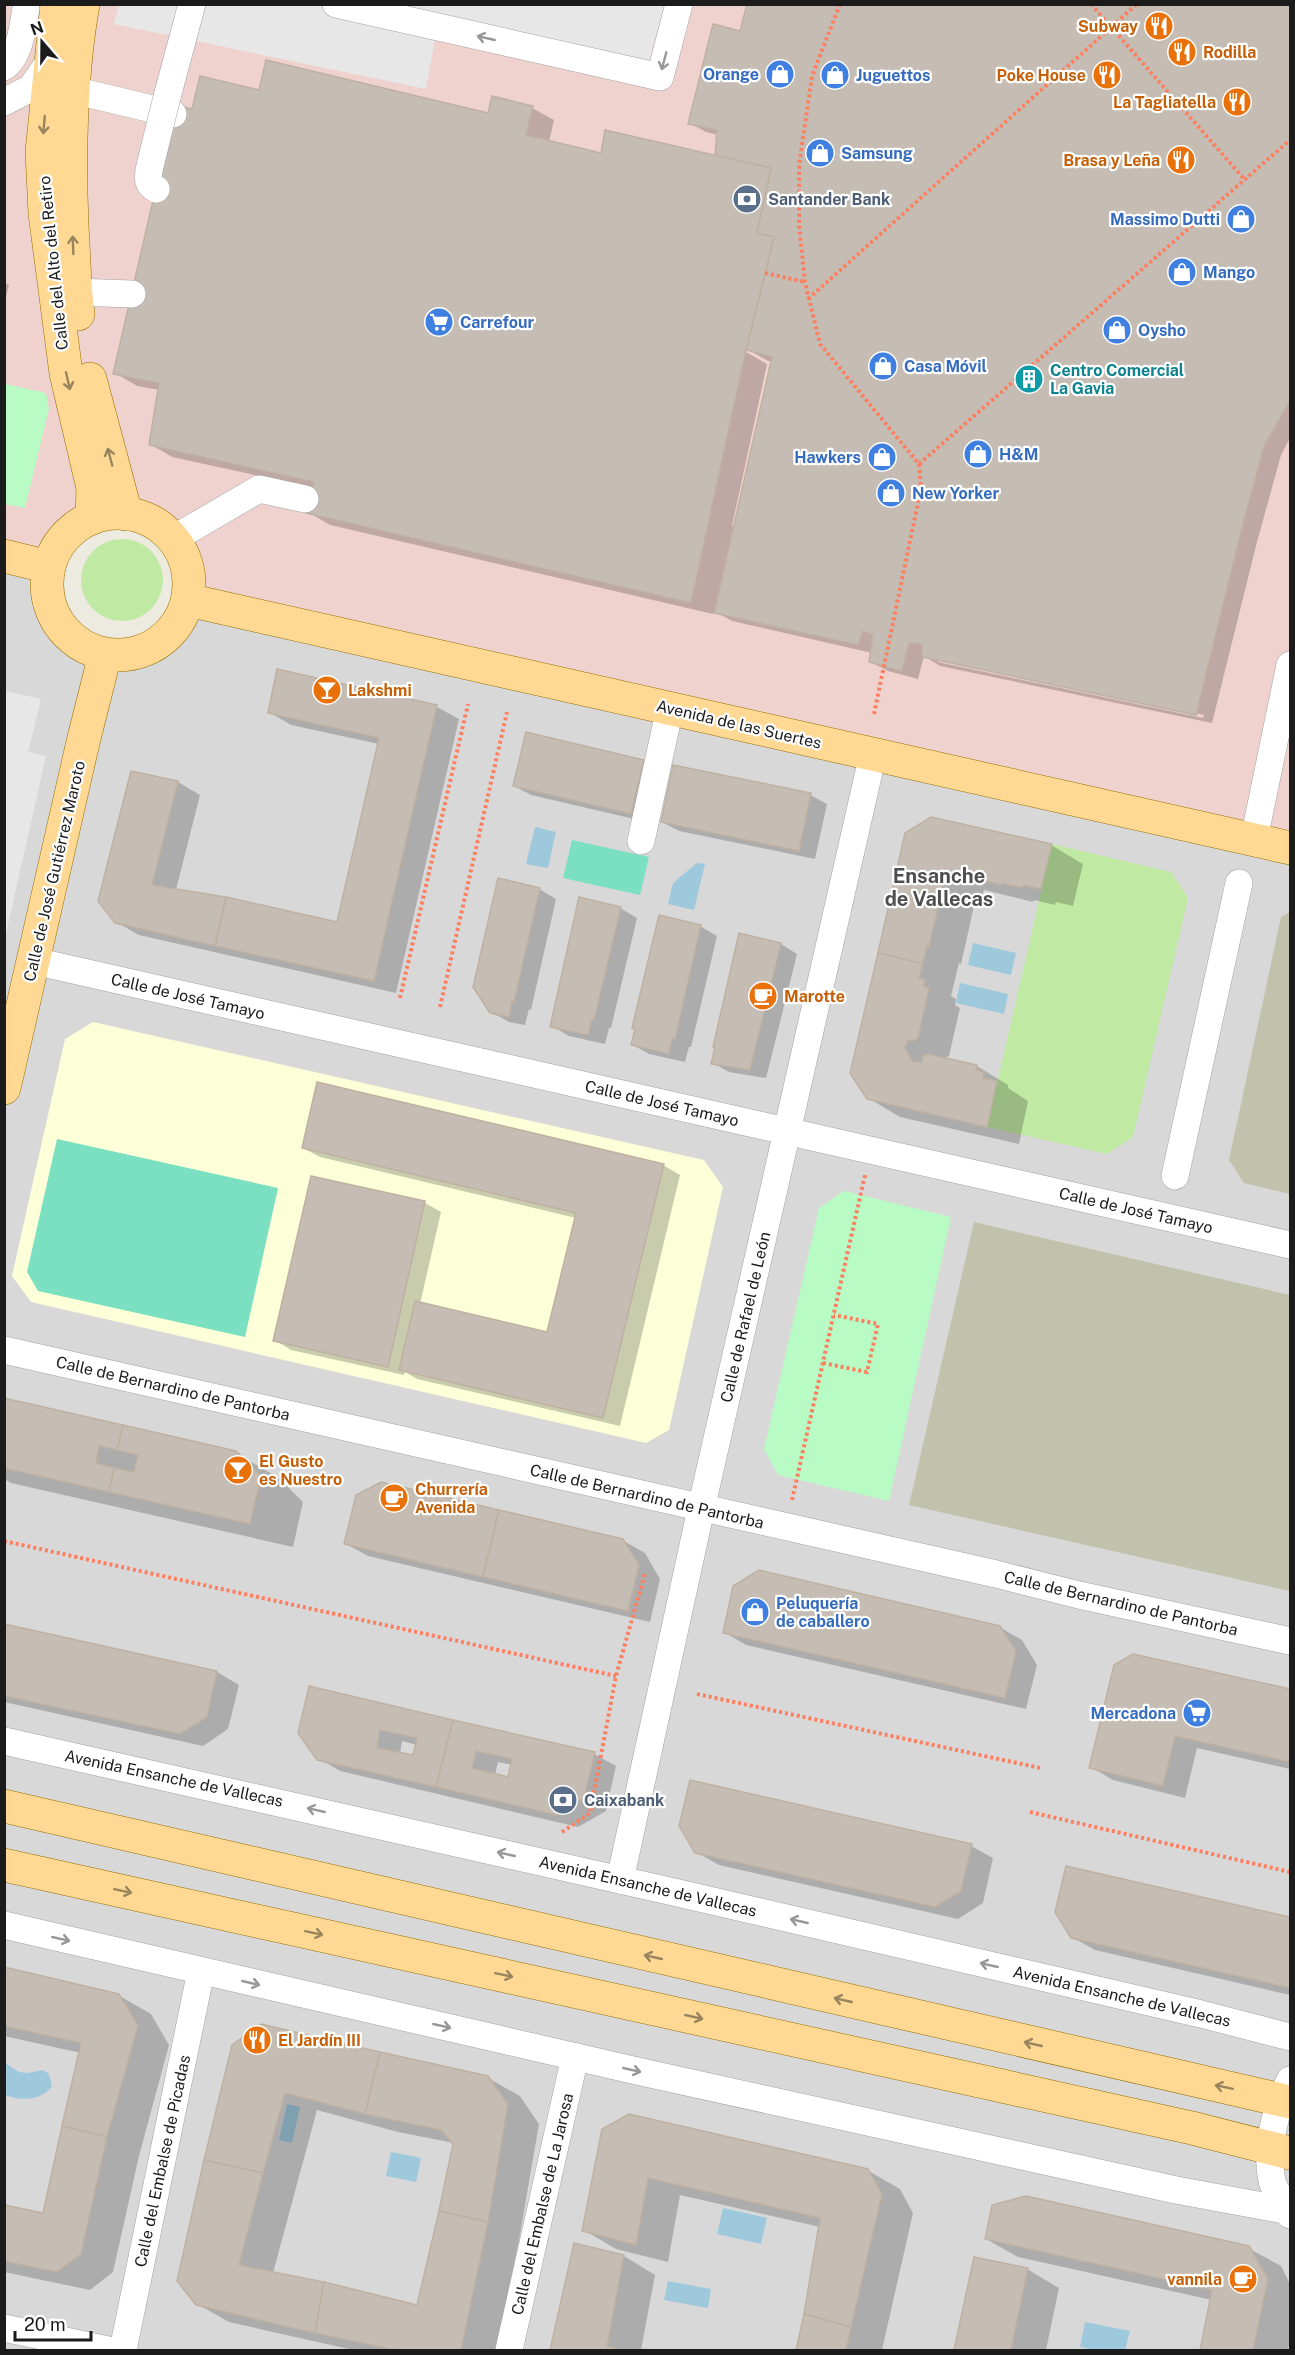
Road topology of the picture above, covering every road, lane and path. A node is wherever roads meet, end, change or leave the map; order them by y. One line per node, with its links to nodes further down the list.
1 (192, 4): 12 (street)
2 (336, 4): 3 (street, one-way to 2)
3 (679, 4)
4 (840, 4): 17 (path)
5 (1091, 4): 8 (path)
6 (1137, 4): 8 (path)
7 (40, 21): 9 (street); 10 (main road, Calle del Alto del Retiro); 11 (street); 24 (main road, Calle del Alto del Retiro, one-way to 24)
8 (1111, 27): 14 (path); 20 (path)
9 (4, 67)
10 (73, 90): 12 (street); 18 (main road, Calle del Alto del Retiro, one-way to 10)
11 (4, 102)
12 (170, 106): 15 (street, bridge)
13 (1290, 140): 14 (path)
14 (1245, 180): 21 (path)
15 (156, 189)
16 (765, 273): 17 (path)
17 (804, 282): 20 (path)
18 (75, 292): 19 (street); 23 (main road, Calle del Alto del Retiro, one-way to 18)
19 (132, 294)
20 (808, 299): 21 (path)
21 (919, 464): 34 (path)
22 (305, 499): 25 (street)
23 (126, 514): 24 (main road); 25 (main road)
24 (92, 518): 27 (main road)
25 (173, 539): 28 (main road)
26 (4, 556): 27 (main road)
27 (49, 567): 29 (main road)
28 (188, 600): 29 (main road); 32 (main road, Avenida de las Suertes)
29 (105, 655): 40 (main road, Calle de José Gutiérrez Maroto)
30 (1290, 665): 36 (street)
31 (468, 704): 41 (path)
32 (670, 708): 35 (main road, Avenida de las Suertes); 37 (street)
33 (507, 712): 42 (path)
34 (874, 714)
35 (873, 754): 36 (main road, Avenida de las Suertes); 44 (street, Calle de Rafael de León)
36 (1254, 839): 38 (main road, Avenida de las Suertes)
37 (641, 841)
38 (1290, 848)
39 (1239, 883): 46 (street)
40 (34, 961): 43 (main road, Calle de José Gutiérrez Maroto); 44 (street, Calle de José Tamayo)
41 (400, 998)
42 (440, 1007)
43 (4, 1088)
44 (787, 1132): 47 (street, Calle de José Tamayo); 52 (street, Calle de Rafael de León)
45 (865, 1175): 48 (path)
46 (1175, 1176)
47 (1290, 1245)
48 (834, 1315): 50 (path); 50 (path)
49 (4, 1350): 52 (street, Calle de Bernardino de Pantorba)
50 (823, 1363): 51 (path)
51 (792, 1500)
52 (701, 1509): 55 (street, Calle de Bernardino de Pantorba); 65 (street, Calle de Rafael de León)
53 (4, 1541): 56 (path)
54 (645, 1574): 56 (path)
55 (1290, 1641)
56 (616, 1677): 62 (path)
57 (697, 1694): 59 (path)
58 (4, 1741): 65 (street, Avenida Ensanche de Vallecas, one-way to 58)
59 (1040, 1768)
60 (4, 1806): 70 (main road, one-way to 60)
61 (1030, 1812): 64 (path)
62 (562, 1832)
63 (4, 1865): 71 (main road, one-way to 71)
64 (1290, 1872)
65 (620, 1880): 68 (street, Avenida Ensanche de Vallecas, one-way to 65)
66 (4, 1925): 67 (street, one-way to 67)
67 (201, 1971): 69 (street, one-way to 69); 75 (street, Calle del Embalse de Picadas)
68 (1290, 2037)
69 (575, 2057): 72 (street, one-way to 72); 76 (street, Calle del Embalse de La Jarosa)
70 (1287, 2094): 71 (street)
71 (1280, 2151): 72 (street)
72 (1290, 2212)
73 (4, 2328): 74 (street)
74 (108, 2350)
75 (123, 2350)
76 (509, 2350)

